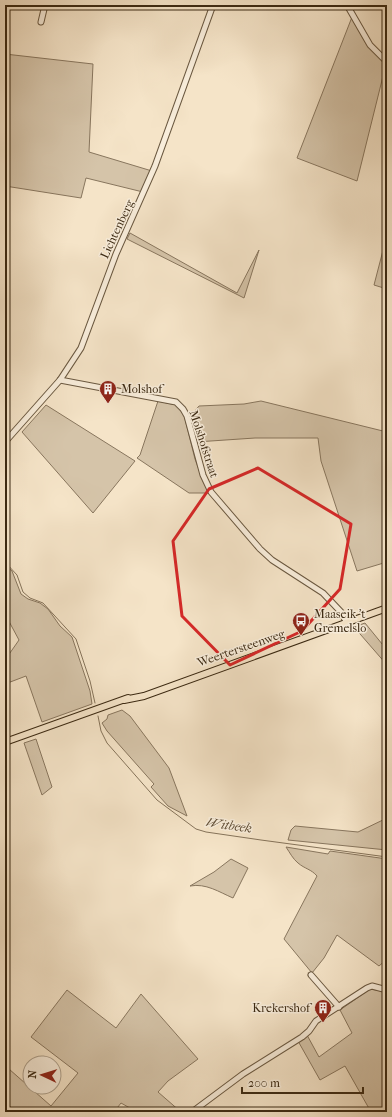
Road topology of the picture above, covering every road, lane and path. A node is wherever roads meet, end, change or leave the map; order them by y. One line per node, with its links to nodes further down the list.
1 (45, 5): 4 (street)
2 (213, 5): 6 (street, Lichtenberg)
3 (347, 5): 5 (street)
4 (41, 22)
5 (387, 62)
6 (60, 380): 7 (street, Lichtenberg); 9 (street, Molshofstraat)
7 (5, 442)
8 (387, 608): 9 (main road, Weertersteenweg)
9 (347, 623): 10 (main road, Weertersteenweg)
10 (5, 742)
11 (311, 975): 13 (street)
12 (387, 990): 13 (street)
13 (339, 1007): 14 (street)
14 (192, 1112)

